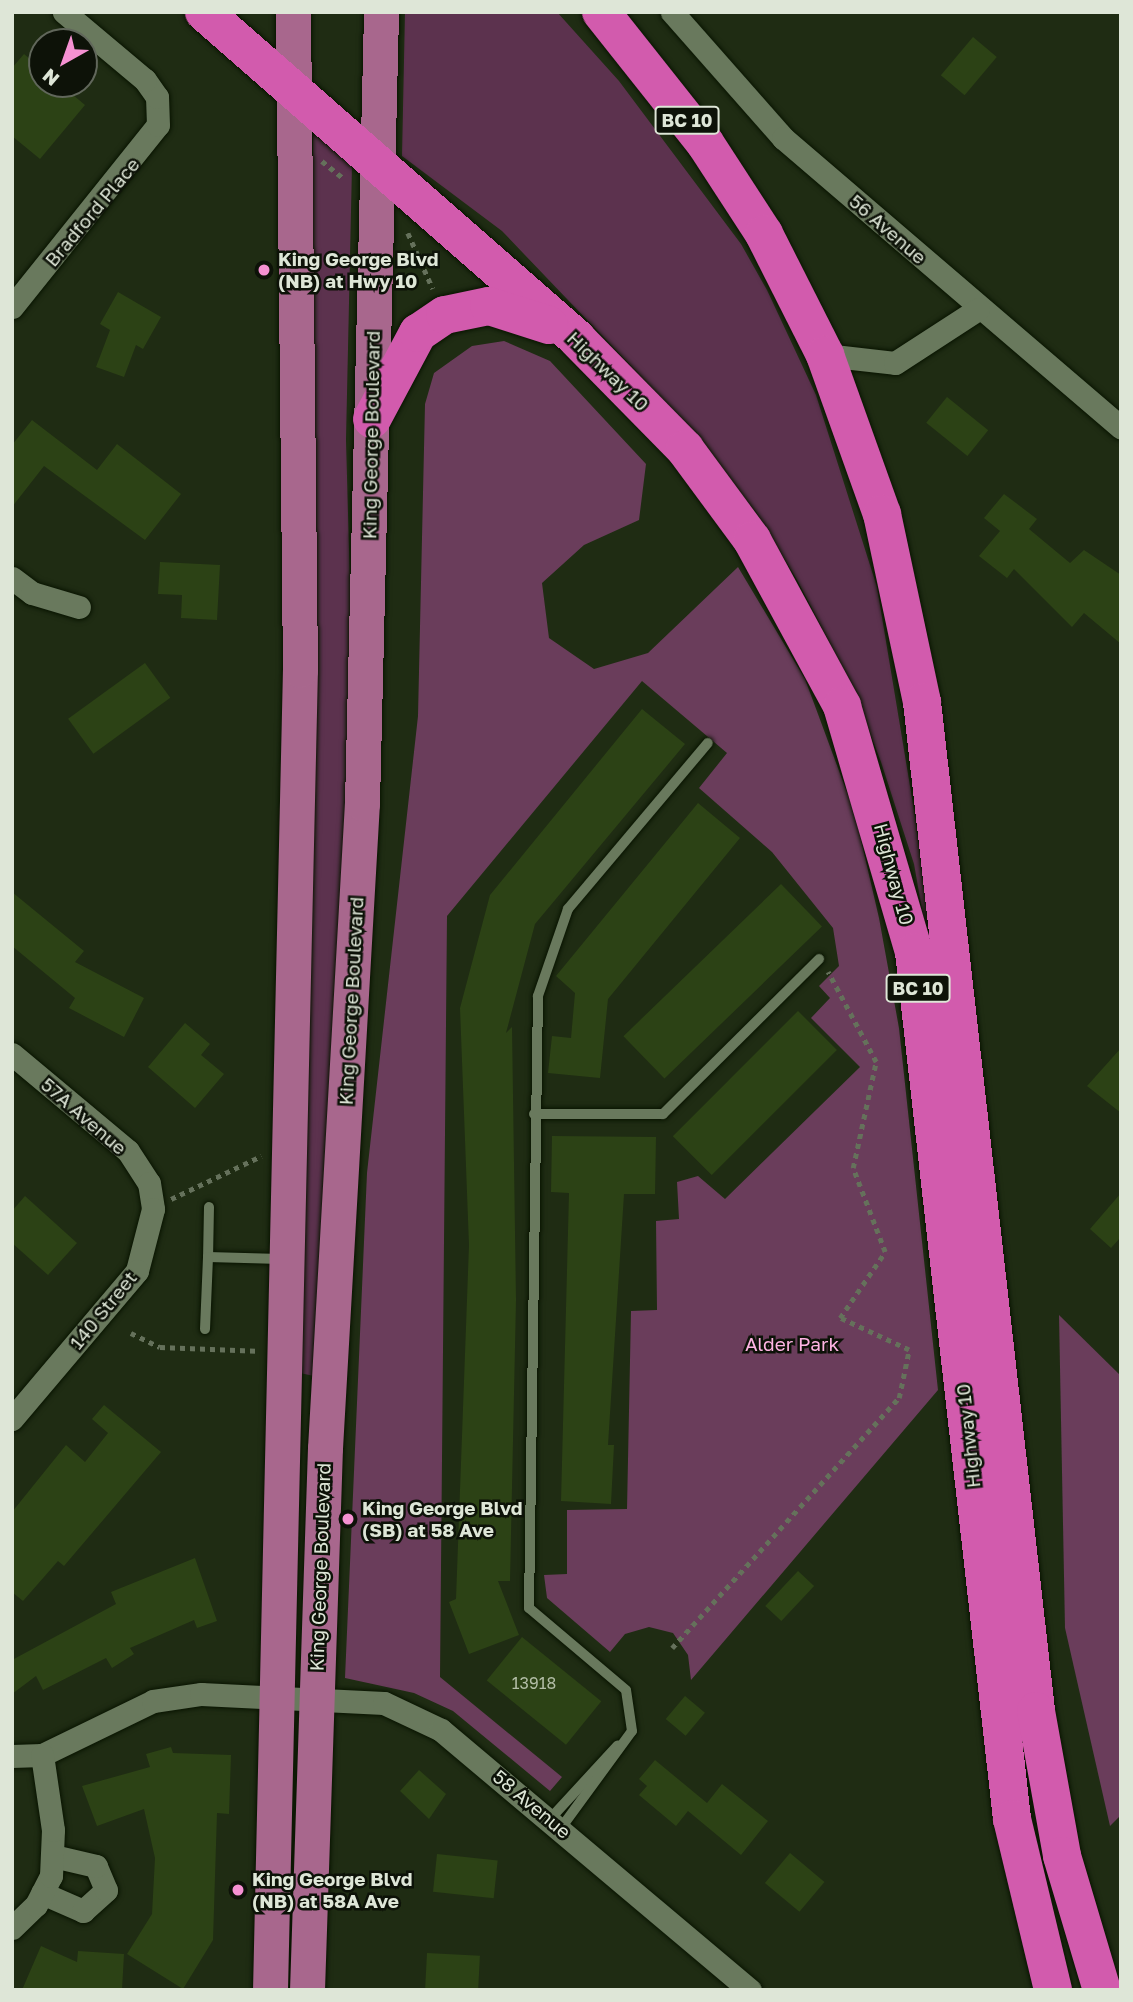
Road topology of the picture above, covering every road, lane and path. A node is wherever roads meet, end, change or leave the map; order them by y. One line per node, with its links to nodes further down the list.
1 (64, 12): 14 (street, Bradford Place)
2 (204, 12): 7 (highway, Highway 10 / BC 10)
3 (293, 12): 7 (main road, King George Boulevard)
4 (381, 12): 9 (main road, King George Boulevard)
5 (601, 12): 17 (highway, Highway 10 / BC 10)
6 (672, 12): 15 (street, 56 Avenue)
7 (291, 89): 9 (highway, Highway 10 / BC 10); 32 (main road, King George Boulevard)
8 (310, 152): 9 (path)
9 (365, 174): 16 (highway, Highway 10 / BC 10); 18 (main road, King George Boulevard)
10 (407, 229): 11 (path)
11 (416, 250): 12 (path); 13 (path)
12 (404, 256)
13 (439, 301)
14 (12, 307)
15 (978, 309): 17 (street); 19 (street, 56 Avenue)
16 (577, 339): 18 (highway); 49 (highway, Highway 10 / BC 10)
17 (825, 355): 50 (highway, Highway 10 / BC 10)
18 (372, 419): 39 (main road, King George Boulevard)
19 (1121, 428)
20 (12, 578): 21 (street)
21 (79, 607)
22 (708, 743): 26 (lane)
23 (819, 959): 26 (lane)
24 (828, 972): 37 (path)
25 (12, 1054): 28 (street, 57A Avenue)
26 (534, 1114): 42 (lane)
27 (266, 1155): 29 (path)
28 (149, 1184): 36 (street, 140 Street)
29 (169, 1200)
30 (209, 1207): 31 (lane)
31 (208, 1257): 32 (lane); 33 (lane)
32 (290, 1260): 38 (main road, King George Boulevard)
33 (205, 1329)
34 (131, 1332): 35 (path)
35 (264, 1351)
36 (12, 1419)
37 (672, 1648)
38 (278, 1698): 39 (street, 58 Avenue); 40 (street, 58 Avenue); 46 (main road, King George Boulevard)
39 (314, 1699): 42 (street, 58 Avenue); 47 (main road, King George Boulevard)
40 (42, 1755): 41 (street); 43 (street)
41 (12, 1756)
42 (555, 1824): 48 (street, 58 Avenue)
43 (53, 1856): 44 (street); 44 (street)
44 (42, 1893): 45 (street)
45 (12, 1928)
46 (270, 1990)
47 (307, 1990)
48 (750, 1990)
49 (1053, 1990)
50 (1102, 1990)

